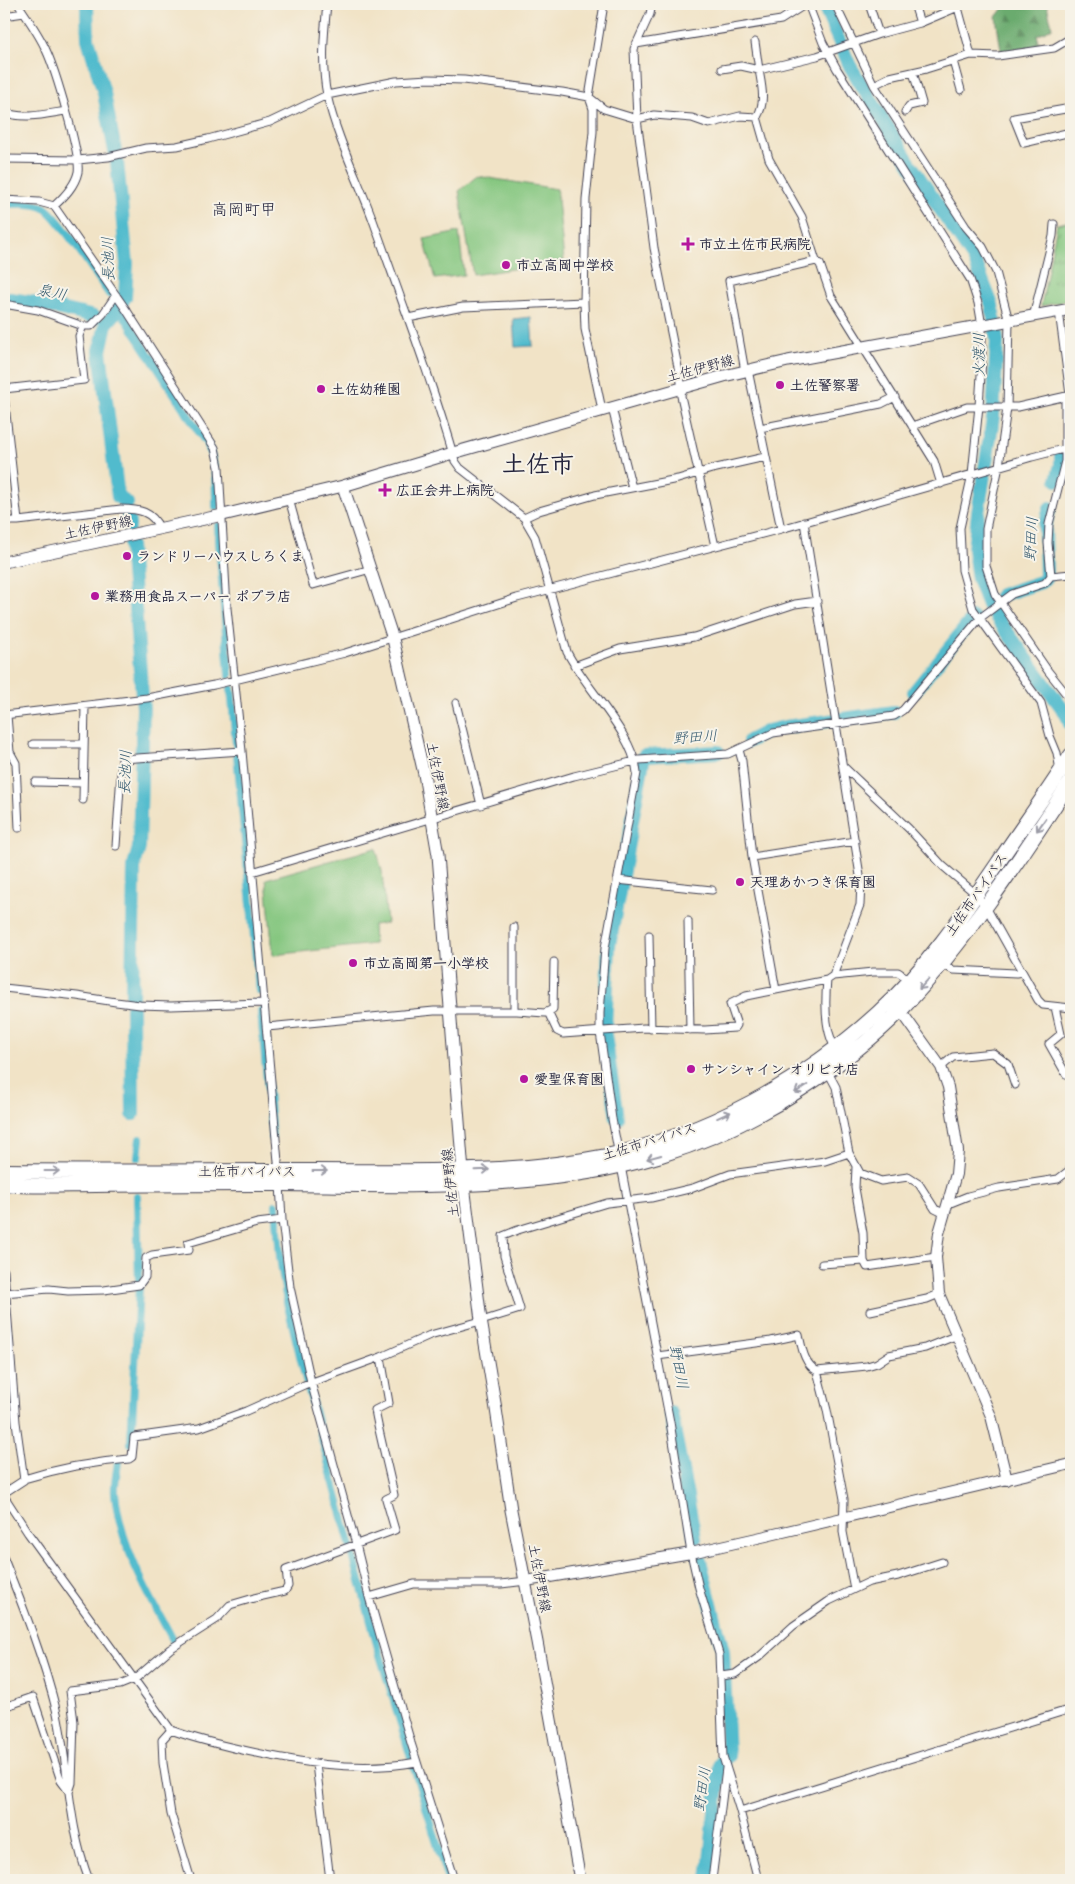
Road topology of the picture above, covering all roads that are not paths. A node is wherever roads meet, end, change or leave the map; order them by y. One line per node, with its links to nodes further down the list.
1 (18, 4): 10 (street)
2 (327, 4): 26 (street)
3 (604, 4): 27 (street)
4 (652, 4): 17 (street)
5 (807, 4): 17 (street); 18 (street)
6 (835, 4): 16 (street)
7 (869, 4): 13 (street)
8 (914, 4): 12 (street)
9 (957, 6): 12 (street); 19 (street)
10 (24, 13): 11 (street); 29 (street)
11 (4, 16)
12 (920, 23): 13 (street)
13 (878, 34): 16 (street)
14 (1071, 38): 19 (street)
15 (754, 42): 22 (street)
16 (851, 43): 18 (street); 24 (street)
17 (636, 44): 33 (street)
18 (829, 50): 22 (street); 50 (street)
19 (971, 55): 20 (street)
20 (953, 61): 23 (street); 25 (street)
21 (722, 69): 22 (street)
22 (759, 70): 32 (street)
23 (913, 72): 24 (street); 31 (street)
24 (874, 85): 48 (street)
25 (961, 90)
26 (327, 95): 27 (street); 36 (street); 47 (street)
27 (588, 97): 33 (street); 42 (street)
28 (1071, 108): 34 (street)
29 (66, 111): 30 (street); 36 (street)
30 (4, 112)
31 (905, 112)
32 (757, 117): 33 (street); 40 (street)
33 (637, 119): 53 (street)
34 (1071, 132)
35 (4, 159): 36 (street)
36 (78, 160): 38 (street)
37 (4, 200): 38 (street)
38 (54, 206): 41 (street)
39 (1054, 224): 46 (street)
40 (816, 261): 51 (street); 52 (street)
41 (117, 297): 49 (street); 73 (street)
42 (584, 302): 47 (street); 60 (street)
43 (4, 304): 49 (street)
44 (1071, 309): 45 (main road, 土佐伊野線)
45 (1059, 312): 46 (main road, 土佐伊野線); 55 (street)
46 (1033, 316): 48 (main road, 土佐伊野線)
47 (408, 318): 64 (street)
48 (1007, 321): 50 (main road, 土佐伊野線); 59 (street)
49 (83, 326): 54 (street)
50 (983, 326): 51 (main road, 土佐伊野線); 58 (street)
51 (862, 348): 52 (main road, 土佐伊野線); 57 (street)
52 (748, 370): 53 (main road, 土佐伊野線); 62 (street)
53 (682, 387): 60 (main road, 土佐伊野線); 67 (street)
54 (4, 389)
55 (1069, 395): 59 (street); 63 (street)
56 (4, 396): 76 (street)
57 (895, 397): 61 (street); 62 (street)
58 (982, 406): 59 (street); 61 (street); 68 (street)
59 (1005, 408): 66 (street)
60 (607, 409): 64 (main road, 土佐伊野線); 71 (street)
61 (912, 426): 69 (street)
62 (760, 428): 65 (street)
63 (1068, 448): 66 (street); 84 (street)
64 (452, 453): 70 (main road, 土佐伊野線); 74 (street)
65 (765, 457): 67 (street); 78 (street)
66 (998, 466): 68 (street); 87 (street)
67 (700, 474): 71 (street); 80 (street)
68 (974, 474): 69 (street); 88 (street)
69 (940, 484): 77 (street)
70 (343, 486): 72 (main road, 土佐伊野線); 82 (main road, 土佐伊野線)
71 (632, 488): 74 (street)
72 (289, 499): 73 (main road, 土佐伊野線); 82 (street)
73 (223, 515): 79 (main road, 土佐伊野線); 91 (street)
74 (524, 518): 85 (street)
75 (4, 521): 76 (street)
76 (18, 521): 79 (street)
77 (804, 522): 78 (street); 86 (street)
78 (781, 528): 80 (street)
79 (160, 529): 81 (main road, 土佐伊野線)
80 (716, 546): 85 (street)
81 (4, 562)
82 (371, 569): 89 (main road, 土佐伊野線)
83 (1071, 574): 84 (street)
84 (1051, 576): 87 (street)
85 (550, 588): 89 (street); 90 (street)
86 (817, 601): 90 (street); 96 (street)
87 (1000, 603): 88 (street); 92 (street)
88 (982, 617): 96 (street); 104 (street)
89 (393, 639): 91 (street); 110 (main road, 土佐伊野線)
90 (574, 666): 102 (street)
91 (234, 680): 94 (street); 100 (street)
92 (1071, 700)
93 (456, 703): 109 (street)
94 (85, 706): 95 (street); 98 (street)
95 (6, 715): 111 (street)
96 (834, 721): 99 (street); 103 (street)
97 (33, 744): 98 (street)
98 (84, 744): 106 (street)
99 (739, 750): 102 (street); 114 (street)
100 (239, 751): 113 (street); 115 (street)
101 (1071, 755): 104 (highway, 土佐市バイパス)
102 (640, 760): 109 (street); 116 (street)
103 (843, 766): 112 (street); 118 (street)
104 (1061, 771): 118 (highway, 土佐市バイパス)
105 (34, 782): 106 (street)
106 (83, 783): 108 (street)
107 (1070, 783): 119 (highway, 土佐市バイパス, one-way to 119)
108 (82, 800)
109 (481, 805): 110 (street)
110 (431, 819): 115 (street); 134 (main road, 土佐伊野線)
111 (18, 828)
112 (855, 842): 114 (street); 126 (street)
113 (116, 846)
114 (752, 857): 129 (street)
115 (252, 872): 130 (street)
116 (617, 880): 117 (street); 140 (street)
117 (712, 890)
118 (977, 895): 119 (street); 127 (highway, 土佐市バイパス)
119 (986, 907): 124 (highway, 土佐市バイパス); 125 (street)
120 (688, 921): 139 (street)
121 (514, 927): 135 (street)
122 (649, 935): 138 (street)
123 (554, 962): 136 (street)
124 (942, 964): 125 (street); 131 (highway, 土佐市バイパス, one-way to 131)
125 (1022, 972): 132 (street)
126 (830, 978): 127 (street); 129 (street); 141 (street)
127 (910, 980): 131 (highway, 土佐市バイパス)
128 (4, 988): 130 (street)
129 (776, 990): 139 (street)
130 (265, 1003): 137 (street)
131 (895, 1006): 141 (highway, 土佐市バイパス); 142 (street); 143 (highway, 土佐市バイパス)
132 (1055, 1007): 133 (street); 144 (street)
133 (1071, 1008)
134 (450, 1011): 135 (street); 137 (street); 151 (main road, 土佐伊野線)
135 (514, 1011): 136 (street)
136 (548, 1012): 140 (street)
137 (267, 1027): 152 (street)
138 (651, 1029): 139 (street); 140 (street)
139 (690, 1030)
140 (600, 1032): 147 (street)
141 (836, 1049): 147 (highway, 土佐市バイパス, one-way to 141)
142 (941, 1067): 145 (street); 155 (street)
143 (828, 1072): 146 (street); 147 (highway, 土佐市バイパス, one-way to 147)
144 (1066, 1074)
145 (1015, 1085)
146 (849, 1153): 148 (street); 154 (street)
147 (620, 1159): 151 (highway, 土佐市バイパス); 154 (street)
148 (856, 1167): 155 (street); 158 (street)
149 (1071, 1169): 155 (street)
150 (4, 1171): 152 (highway, 土佐市バイパス, one-way to 152)
151 (463, 1177): 152 (highway, 土佐市バイパス); 164 (main road, 土佐伊野線)
152 (280, 1178): 153 (highway, 土佐市バイパス); 156 (street)
153 (4, 1184)
154 (627, 1200): 164 (street); 166 (street)
155 (946, 1209): 157 (street)
156 (278, 1221): 161 (street); 169 (street)
157 (936, 1257): 158 (street); 162 (street)
158 (864, 1261): 159 (street)
159 (822, 1264)
160 (4, 1271): 161 (street)
161 (4, 1293): 171 (street)
162 (939, 1294): 163 (street); 165 (street)
163 (870, 1311)
164 (481, 1320): 167 (street); 179 (main road, 土佐伊野線)
165 (956, 1336): 168 (street); 172 (street)
166 (659, 1355): 168 (street); 176 (street)
167 (381, 1357): 169 (street); 175 (street)
168 (817, 1371): 174 (street)
169 (309, 1383): 171 (street); 175 (street)
170 (1071, 1464): 172 (street)
171 (24, 1480): 173 (street)
172 (1007, 1480): 174 (street)
173 (4, 1495): 183 (street)
174 (844, 1517): 176 (street); 180 (street)
175 (353, 1545): 181 (street); 183 (street)
176 (691, 1553): 179 (street); 182 (street)
177 (4, 1559): 190 (street)
178 (942, 1562): 180 (street)
179 (526, 1582): 181 (street); 196 (main road, 土佐伊野線)
180 (854, 1589): 182 (street)
181 (369, 1597): 188 (street)
182 (721, 1676): 187 (street)
183 (135, 1679): 186 (street); 190 (street)
184 (4, 1707): 190 (street)
185 (1071, 1709): 191 (street)
186 (171, 1730): 189 (street); 193 (street)
187 (725, 1762): 191 (street); 197 (street)
188 (413, 1763): 189 (street); 195 (street)
189 (316, 1764): 194 (street)
190 (69, 1792): 192 (street)
191 (740, 1811): 198 (street)
192 (89, 1880)
193 (191, 1880)
194 (330, 1880)
195 (454, 1880)
196 (580, 1880)
197 (712, 1880)
198 (758, 1880)

